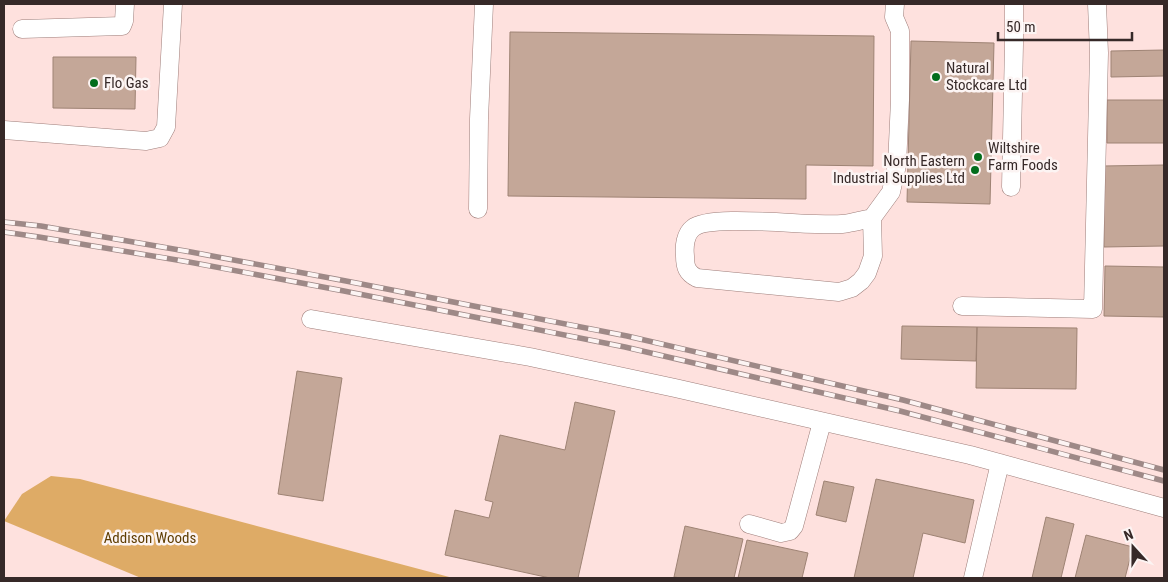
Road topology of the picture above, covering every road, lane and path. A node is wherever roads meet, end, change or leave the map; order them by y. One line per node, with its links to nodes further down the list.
1 (125, 4): 7 (lane)
2 (173, 4): 8 (lane)
3 (484, 4): 10 (lane)
4 (895, 4): 11 (lane)
5 (1014, 4): 9 (lane)
6 (1097, 4): 12 (lane)
7 (22, 29)
8 (4, 130)
9 (1011, 187)
10 (478, 209)
11 (872, 218): 11 (lane)
12 (962, 306)
13 (311, 319): 14 (lane)
14 (822, 422): 15 (lane); 17 (lane)
15 (1000, 463): 16 (lane); 18 (lane)
16 (1164, 508)
17 (749, 524)
18 (973, 578)

